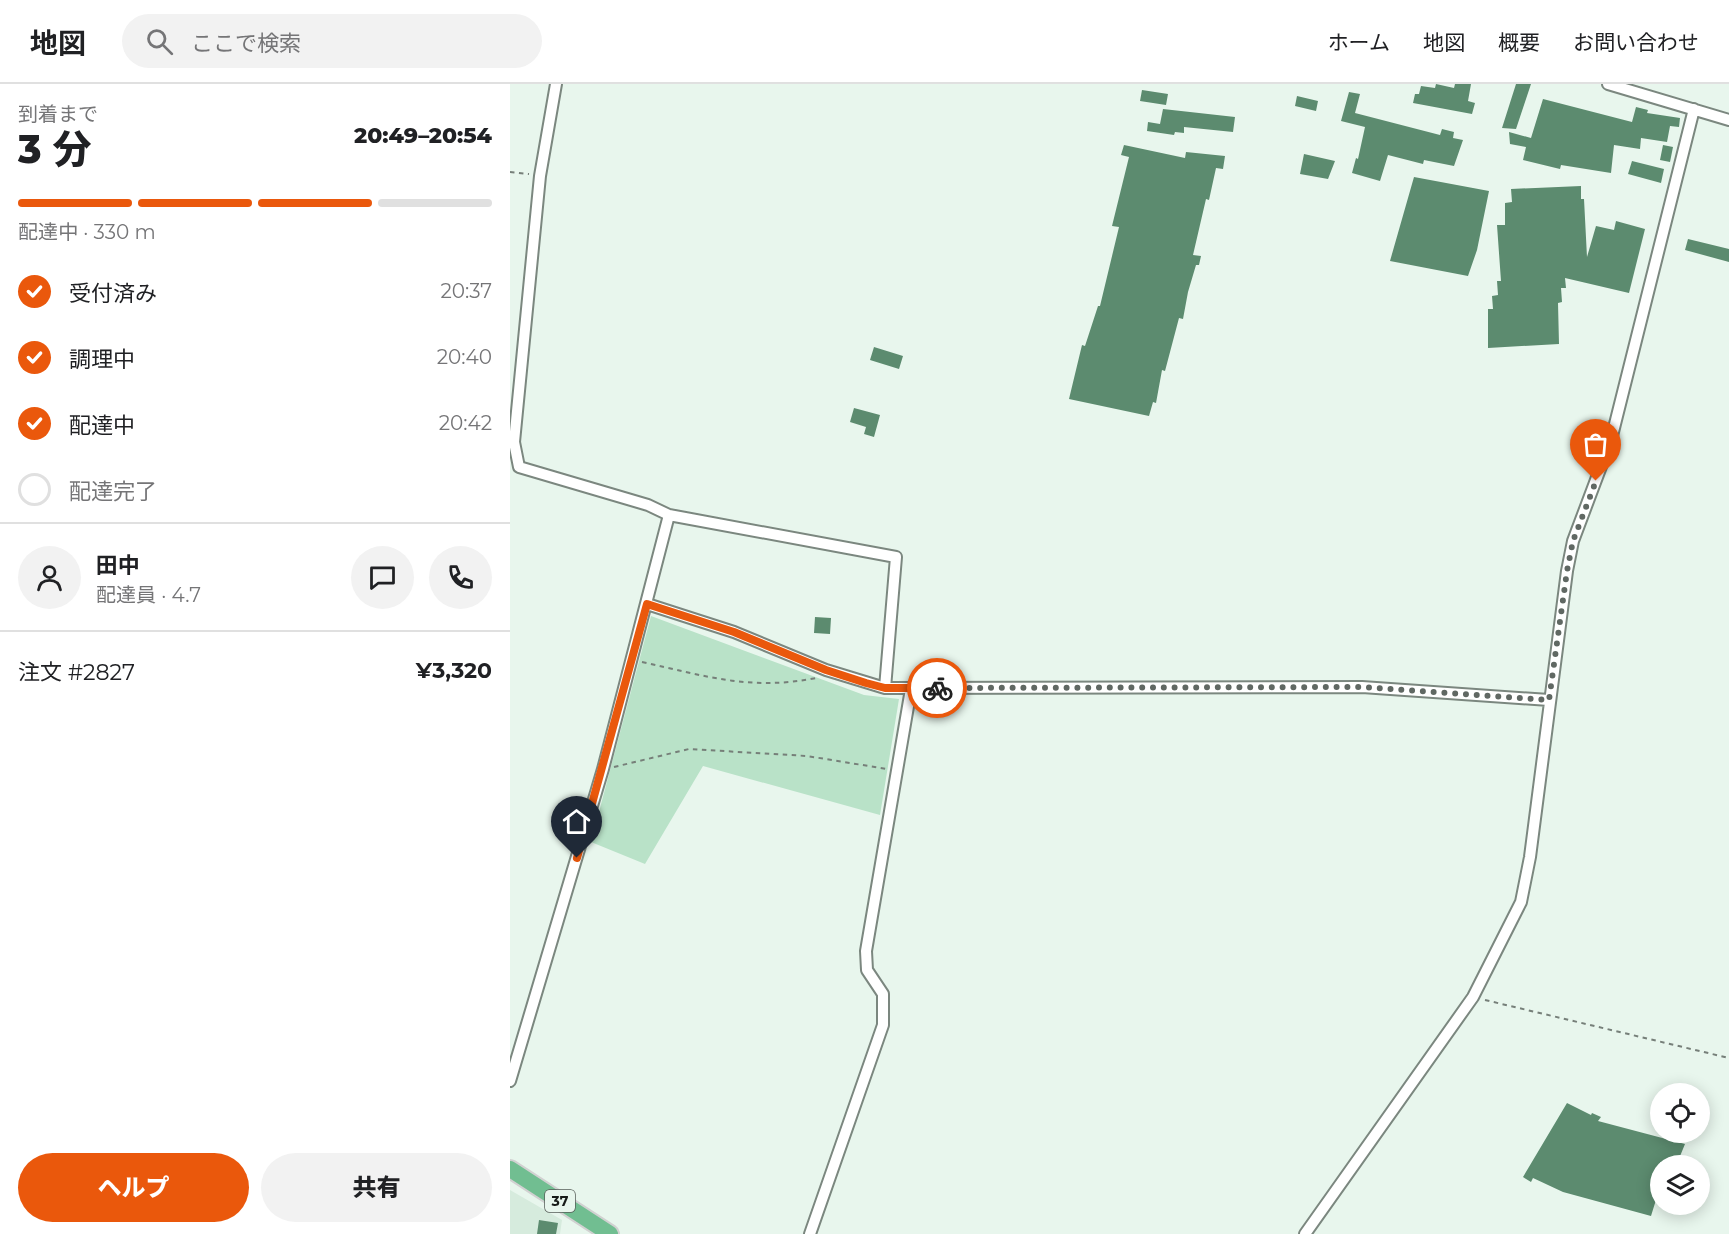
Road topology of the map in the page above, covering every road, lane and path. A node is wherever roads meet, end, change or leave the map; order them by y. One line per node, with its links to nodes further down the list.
1 (556, 84): 6 (street)
2 (1608, 84): 3 (street)
3 (1694, 110): 4 (street); 13 (street)
4 (1729, 120)
5 (510, 172): 6 (path)
6 (540, 176): 7 (street)
7 (669, 515): 8 (street); 11 (street)
8 (647, 604): 9 (street); 10 (street)
9 (633, 660): 10 (path); 14 (street)
10 (837, 674): 11 (street)
11 (885, 688): 12 (street)
12 (912, 688): 13 (street); 15 (street)
13 (1549, 700): 16 (street)
14 (603, 770): 15 (path); 18 (street)
15 (898, 771): 21 (street)
16 (1473, 997): 17 (path); 22 (street)
17 (1729, 1058)
18 (510, 1081)
19 (510, 1168): 20 (highway, 37)
20 (609, 1234)
21 (810, 1234)
22 (1305, 1234)

